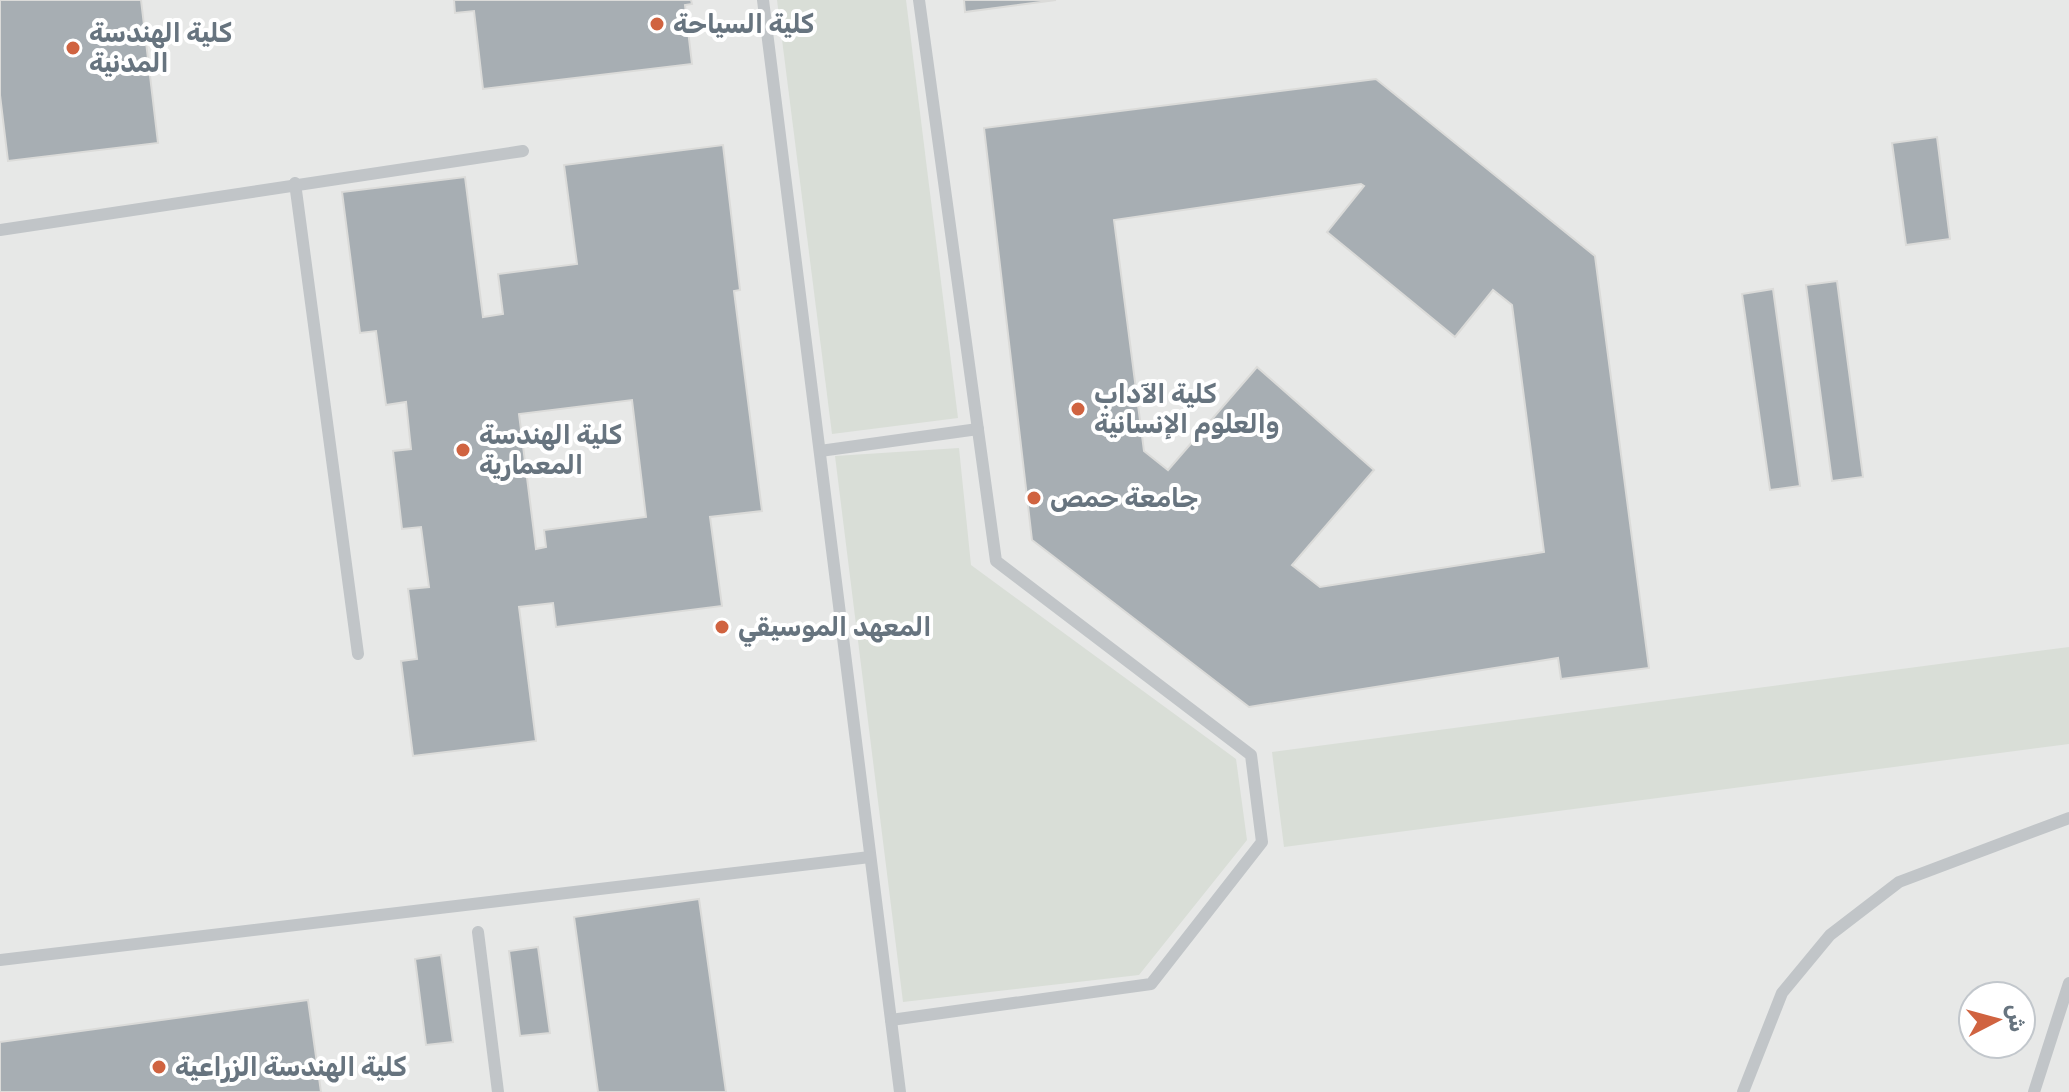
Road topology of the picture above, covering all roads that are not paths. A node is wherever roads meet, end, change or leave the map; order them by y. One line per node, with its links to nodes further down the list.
1 (763, 0): 7 (lane)
2 (919, 0): 6 (lane)
3 (523, 151): 4 (lane)
4 (295, 183): 5 (lane); 8 (lane)
5 (0, 230)
6 (978, 429): 7 (lane); 14 (lane)
7 (820, 451): 10 (lane)
8 (358, 654)
9 (2069, 818): 17 (lane)
10 (870, 857): 12 (lane); 14 (lane)
11 (478, 932): 15 (lane)
12 (0, 960)
13 (2069, 983): 18 (lane)
14 (891, 1020): 16 (lane)
15 (498, 1092)
16 (900, 1092)
17 (1743, 1092)
18 (2034, 1092)

